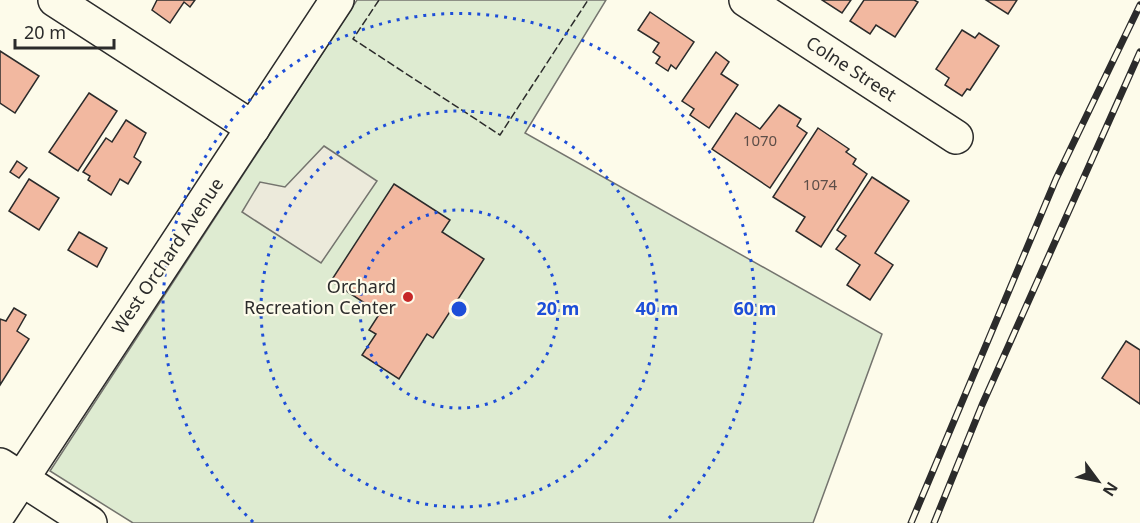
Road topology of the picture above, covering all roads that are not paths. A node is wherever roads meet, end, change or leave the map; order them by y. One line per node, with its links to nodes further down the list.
1 (55, 0): 4 (street)
2 (337, 0): 4 (street, West Orchard Avenue)
3 (746, 0): 5 (street, Colne Street)
4 (253, 128): 6 (street, West Orchard Avenue)
5 (956, 137)
6 (11, 472): 7 (street, West Orchard Avenue); 8 (street)
7 (0, 512)
8 (90, 523)

